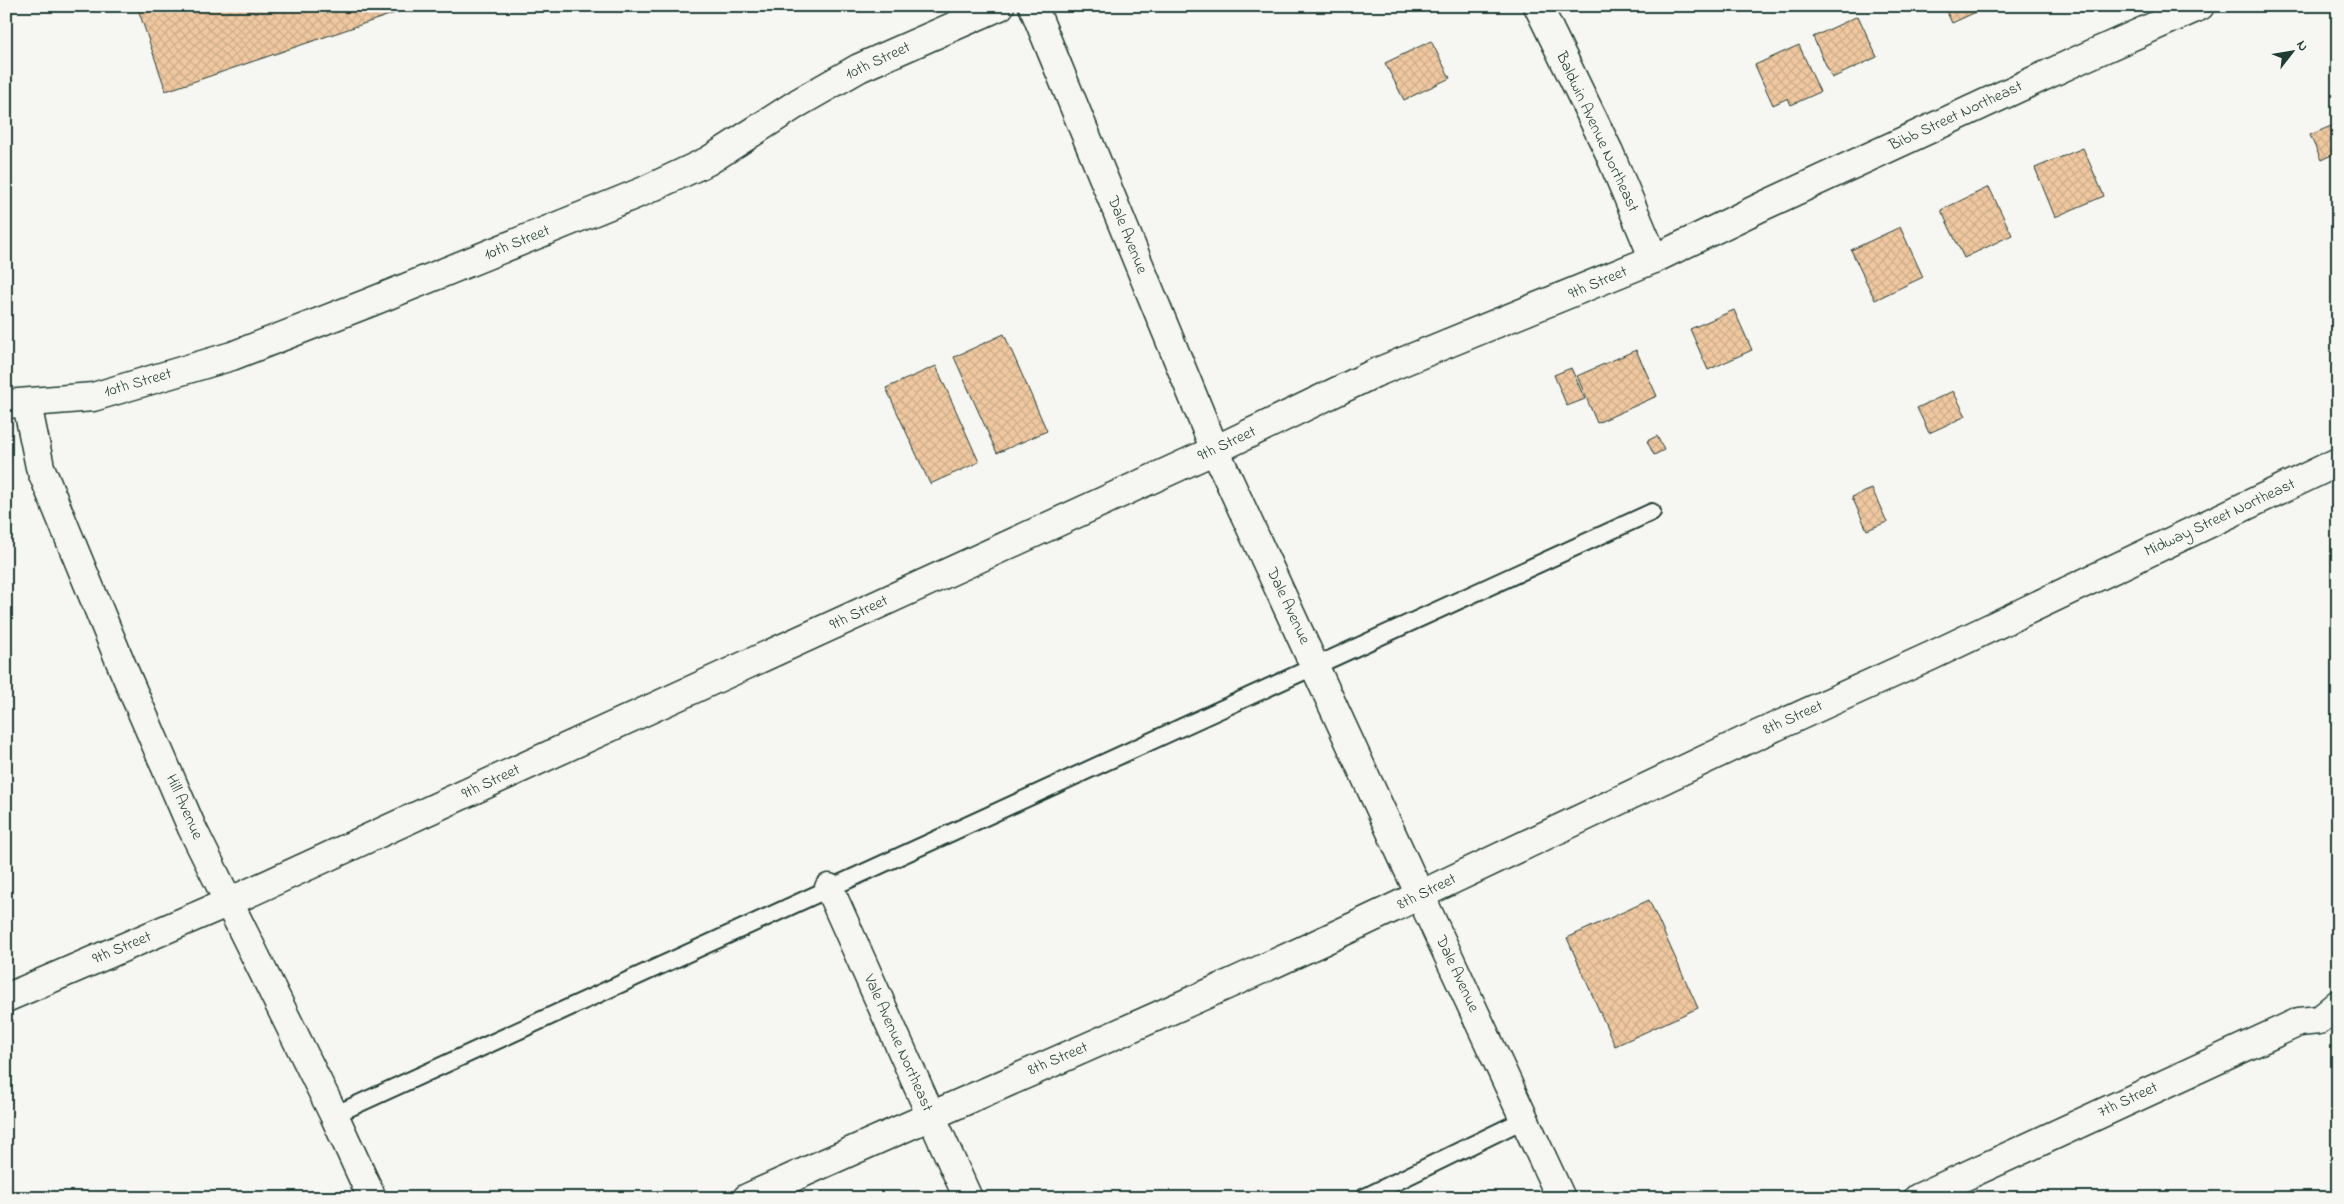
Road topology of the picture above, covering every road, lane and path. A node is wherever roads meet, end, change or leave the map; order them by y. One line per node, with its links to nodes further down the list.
1 (1000, 6): 7 (street, 10th Street)
2 (1033, 6): 8 (street, Dale Avenue)
3 (1538, 6): 6 (street, Baldwin Avenue Northeast)
4 (2200, 6): 5 (street, Bibb Street Northeast)
5 (1712, 229): 6 (street, 9th Street)
6 (1654, 259): 8 (street, 9th Street)
7 (17, 404): 15 (street, Hill Avenue)
8 (1215, 450): 12 (street, Dale Avenue); 15 (street, 9th Street)
9 (2338, 462): 11 (street, Midway Street Northeast)
10 (1652, 512): 12 (lane)
11 (2101, 575): 14 (street, 8th Street)
12 (1316, 666): 13 (lane); 14 (street, Dale Avenue)
13 (829, 888): 18 (lane); 19 (street, Vale Avenue Northeast)
14 (1420, 895): 19 (street, 8th Street); 20 (street, Dale Avenue)
15 (229, 902): 16 (street, 9th Street); 18 (street, Hill Avenue)
16 (6, 998)
17 (2332, 1017): 26 (street, 7th Street)
18 (334, 1115): 21 (street, Hill Avenue)
19 (929, 1115): 22 (street, 8th Street); 23 (street, Vale Avenue Northeast)
20 (1525, 1119): 24 (lane); 25 (street, Dale Avenue)
21 (372, 1198)
22 (747, 1198)
23 (968, 1198)
24 (1363, 1198)
25 (1561, 1198)
26 (1918, 1198)

